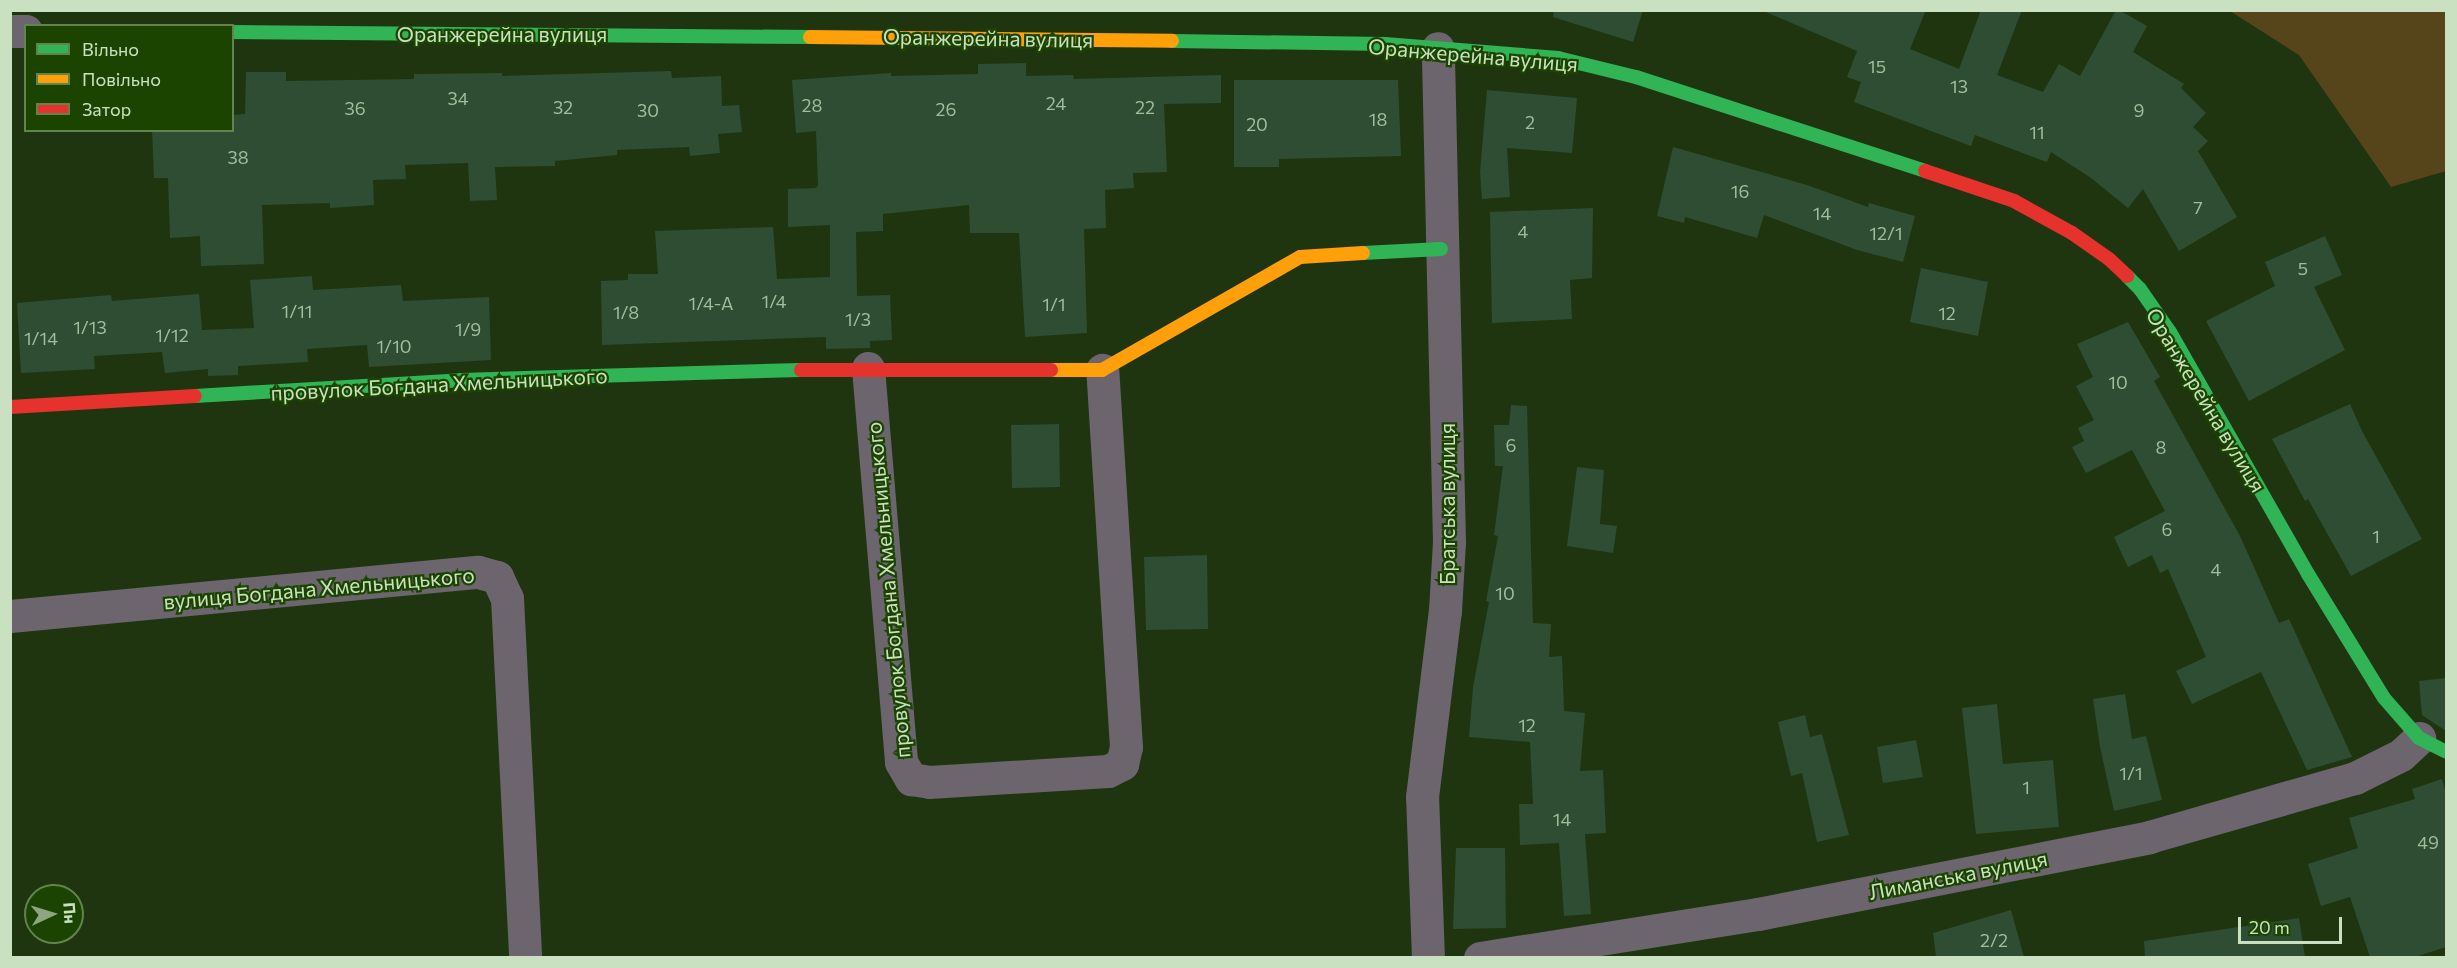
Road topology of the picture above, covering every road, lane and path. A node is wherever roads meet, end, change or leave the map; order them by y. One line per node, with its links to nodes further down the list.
1 (234, 32): 2 (street, Оранжерейна вулиця)
2 (1438, 48): 3 (street, Братська вулиця); 8 (street, Оранжерейна вулиця)
3 (1442, 249): 5 (street); 10 (street, Братська вулиця)
4 (868, 368): 5 (street, провулок Богдана Хмельницького); 5 (street, провулок Богдана Хмельницького); 6 (street, провулок Богдана Хмельницького)
5 (1102, 370)
6 (10, 407)
7 (10, 616): 9 (street, вулиця Богдана Хмельницького)
8 (2433, 745): 11 (street, Лиманська вулиця)
9 (525, 957)
10 (1428, 957)
11 (1480, 957)

